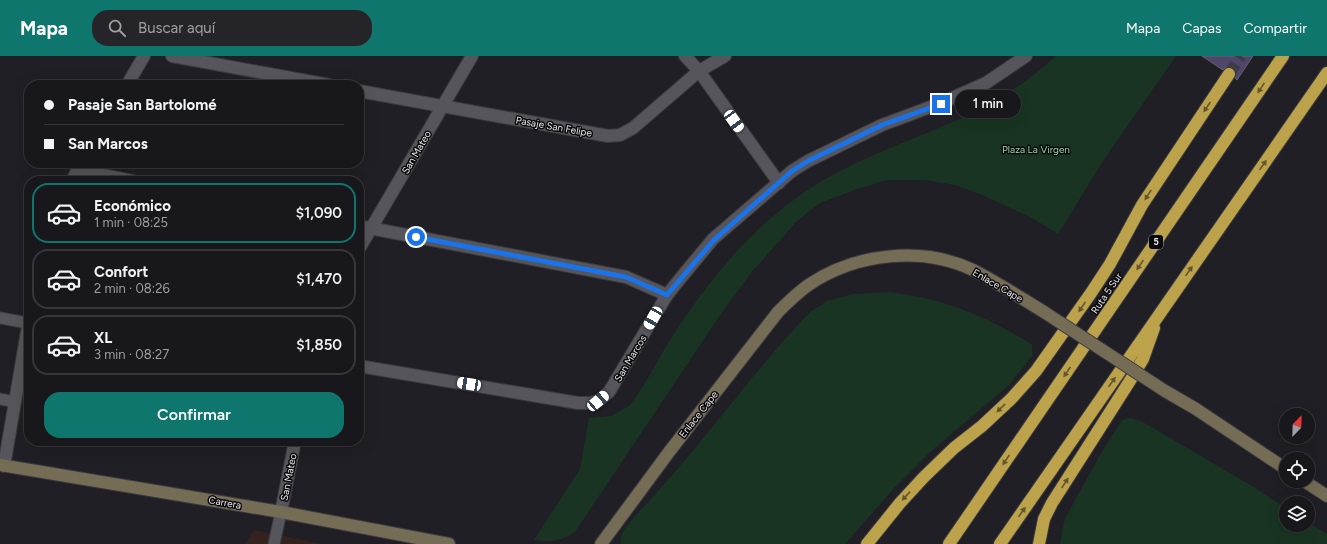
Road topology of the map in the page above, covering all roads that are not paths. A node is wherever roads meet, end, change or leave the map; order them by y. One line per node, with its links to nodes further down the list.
1 (144, 56): 11 (street)
2 (172, 56): 12 (street)
3 (472, 56): 14 (street, San Mateo)
4 (686, 56): 8 (street)
5 (725, 56): 8 (street, Pasaje San Felipe)
6 (1283, 56): 37 (highway, Ruta 5 Sur / 5, one-way to 37)
7 (1024, 57): 17 (street, San Marcos)
8 (698, 71): 14 (street, Pasaje San Felipe); 17 (street)
9 (1327, 73): 20 (highway, one-way to 9)
10 (1229, 74): 36 (highway, one-way to 36)
11 (130, 80)
12 (301, 80)
13 (364, 92): 14 (street, Pasaje San Felipe)
14 (443, 106): 18 (street, San Mateo)
15 (86, 168): 16 (street)
16 (115, 176)
17 (779, 183): 19 (street, San Marcos)
18 (365, 227): 19 (street)
19 (667, 295): 24 (street, San Marcos)
20 (1158, 315): 38 (highway, one-way to 20); 39 (highway, one-way to 20)
21 (0, 318): 22 (lane)
22 (24, 320)
23 (24, 350): 26 (street)
24 (364, 367)
25 (0, 399): 26 (lane)
26 (15, 402): 29 (street)
27 (294, 446): 32 (street, San Mateo)
28 (1279, 464): 35 (street, Enlace Cape, bridge)
29 (2, 465): 32 (street, Carrera)
30 (1315, 488): 31 (street)
31 (1327, 496)
32 (281, 512): 33 (lane); 34 (street, Carrera)
33 (274, 544)
34 (449, 544)
35 (601, 544)
36 (867, 544)
37 (949, 544)
38 (1000, 544)
39 (1039, 544)

